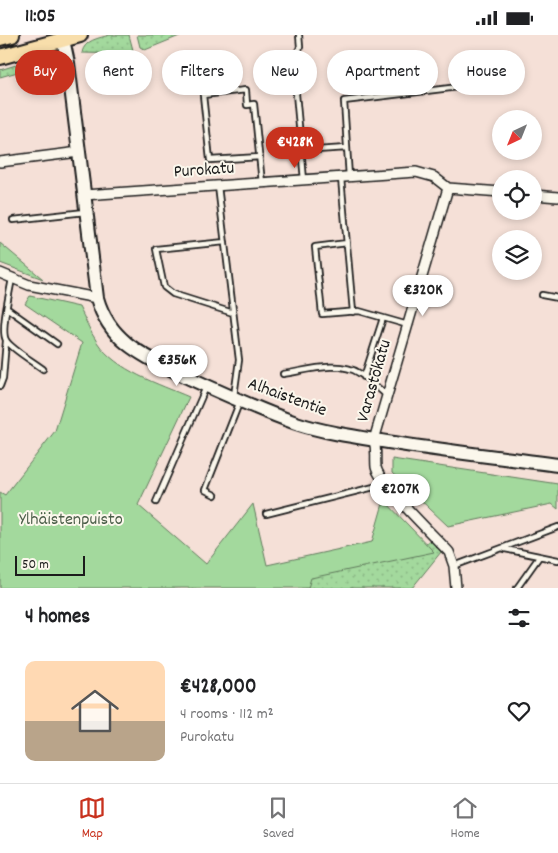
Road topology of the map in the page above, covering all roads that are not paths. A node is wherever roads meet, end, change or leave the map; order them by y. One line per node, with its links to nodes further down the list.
1 (12, 35): 5 (main road)
2 (80, 35): 4 (main road)
3 (298, 35): 9 (lane)
4 (63, 37): 6 (main road); 10 (street, Alhaistentie)
5 (0, 39)
6 (0, 57)
7 (448, 88): 8 (lane)
8 (347, 148): 9 (lane); 13 (lane)
9 (301, 151): 14 (lane)
10 (79, 152): 12 (street); 19 (street, Alhaistentie)
11 (260, 157): 11 (lane); 15 (lane)
12 (0, 162)
13 (345, 177): 14 (street, Purokatu); 17 (street, Purokatu); 25 (lane)
14 (304, 180): 15 (street, Purokatu)
15 (262, 183): 16 (street, Purokatu)
16 (218, 186): 19 (street, Purokatu); 24 (lane)
17 (448, 188): 18 (street, Purokatu); 35 (street, Varastokatu)
18 (492, 191)
19 (84, 195): 22 (street, Alhaistentie)
20 (542, 196): 21 (street)
21 (558, 197)
22 (86, 212): 23 (lane); 30 (street, Alhaistentie)
23 (13, 220)
24 (225, 242): 33 (lane); 33 (lane)
25 (347, 243): 32 (lane); 32 (lane)
26 (0, 273): 27 (street)
27 (12, 278): 30 (street); 31 (lane)
28 (542, 295): 29 (lane)
29 (558, 297)
30 (96, 298): 42 (street, Alhaistentie)
31 (8, 309): 36 (lane); 37 (lane)
32 (353, 311): 34 (lane)
33 (233, 313): 44 (lane)
34 (383, 318): 35 (lane); 40 (lane)
35 (408, 325): 43 (street, Varastokatu)
36 (6, 341): 38 (lane); 41 (lane)
37 (57, 344)
38 (43, 369)
39 (283, 374): 40 (lane)
40 (364, 377): 43 (lane)
41 (0, 385)
42 (206, 386): 44 (street, Alhaistentie); 49 (lane)
43 (387, 395): 45 (street, Varastokatu)
44 (237, 398): 45 (street, Alhaistentie); 48 (lane)
45 (374, 440): 46 (street, Alhaistentie); 47 (street)
46 (558, 465)
47 (386, 484): 50 (lane); 55 (street)
48 (215, 495)
49 (156, 502)
50 (266, 514)
51 (558, 527): 52 (lane)
52 (504, 548): 53 (lane); 55 (lane)
53 (539, 557): 54 (lane); 57 (lane)
54 (558, 560)
55 (454, 566): 56 (street)
56 (456, 588)
57 (517, 588)

